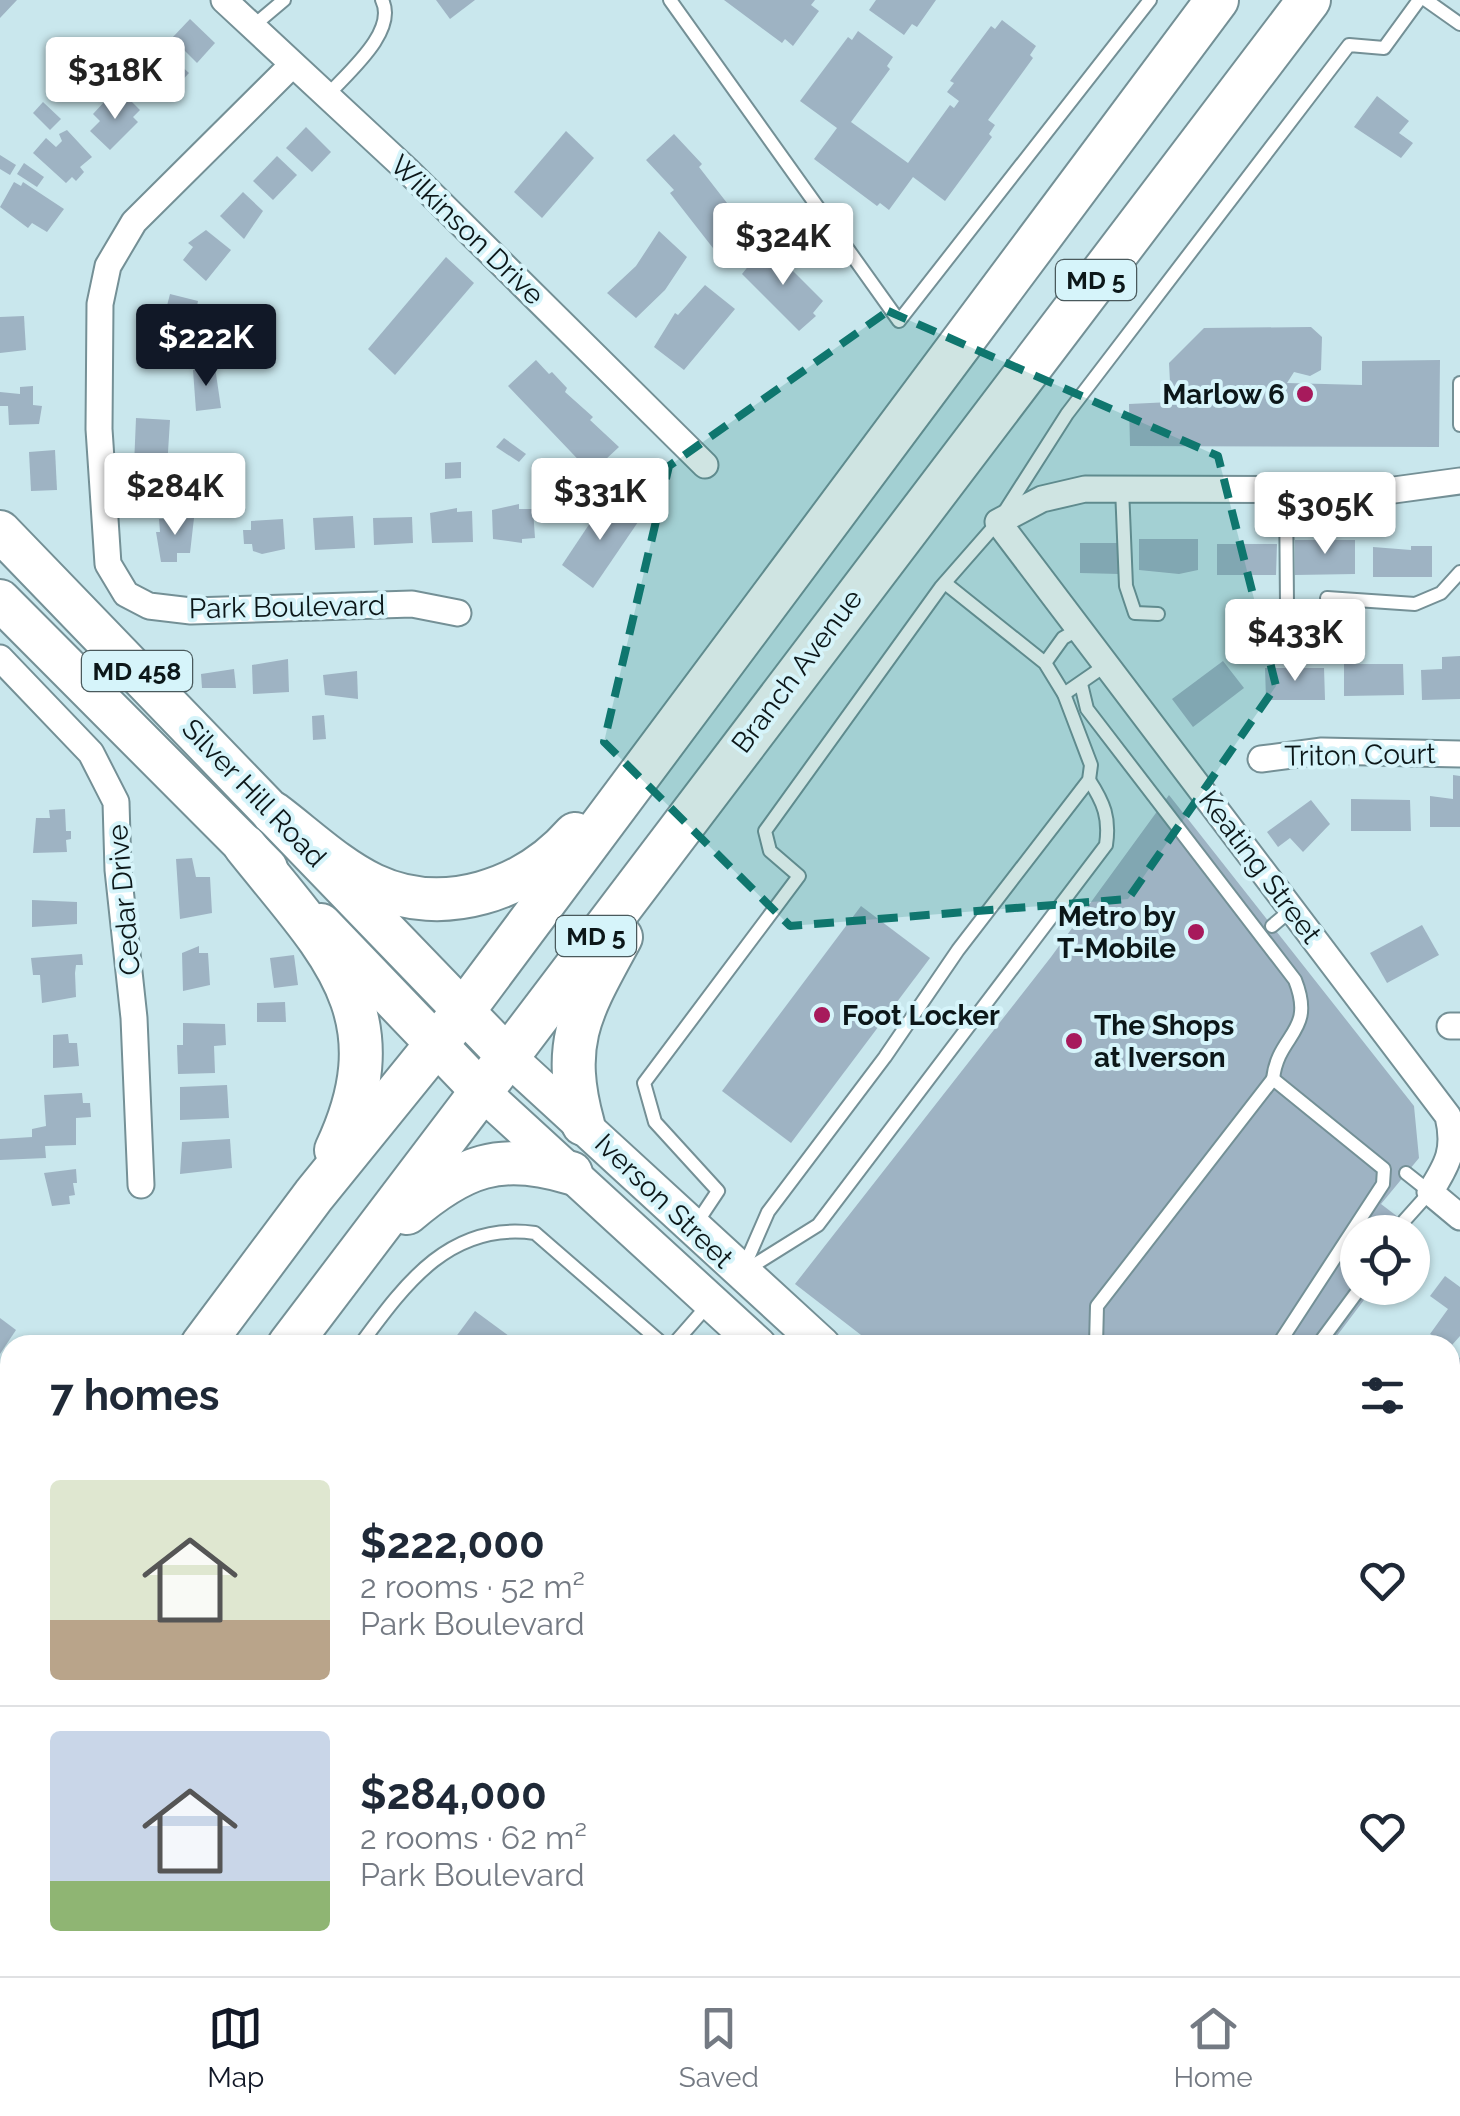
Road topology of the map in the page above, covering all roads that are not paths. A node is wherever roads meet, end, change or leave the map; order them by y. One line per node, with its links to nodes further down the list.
1 (224, 0): 11 (street, Wilkinson Drive)
2 (284, 0): 11 (lane)
3 (382, 0): 13 (lane)
4 (670, 0): 5 (lane)
5 (1150, 0)
6 (1217, 0): 14 (highway, MD 5)
7 (1240, 0): 14 (highway)
8 (1422, 0): 10 (lane); 21 (lane)
9 (1309, 4): 41 (highway, Branch Avenue / MD 5)
10 (1460, 24)
11 (252, 28): 12 (street, Wilkinson Drive)
12 (292, 65): 13 (street, Wilkinson Drive); 28 (street, Park Boulevard)
13 (326, 96): 17 (street, Wilkinson Drive)
14 (1135, 113): 36 (highway, MD 5)
15 (1460, 382): 16 (lane)
16 (1460, 425)
17 (706, 465)
18 (1460, 480): 20 (street)
19 (1122, 488): 20 (street); 21 (street); 29 (lane)
20 (1286, 488): 27 (lane)
21 (998, 522): 24 (lane); 30 (street, Keating Street)
22 (0, 531): 40 (main road, Silver Hill Road / MD 458)
23 (1460, 572): 25 (lane)
24 (945, 583): 32 (lane); 57 (lane)
25 (1327, 598)
26 (0, 600): 42 (main road, Silver Hill Road / MD 458)
27 (1287, 605)
28 (458, 613)
29 (1158, 614)
30 (1078, 629): 32 (lane); 33 (street, Keating Street)
31 (0, 658): 51 (street, Cedar Drive)
32 (1045, 663): 35 (lane)
33 (1106, 665): 34 (lane); 52 (street, Keating Street)
34 (1081, 684): 35 (lane); 46 (lane)
35 (1064, 694): 39 (lane)
36 (686, 711): 40 (highway); 43 (highway, MD 5)
37 (1460, 754): 38 (street, Triton Court)
38 (1261, 759)
39 (1089, 780): 60 (lane); 60 (lane)
40 (273, 812): 43 (main road, Silver Hill Road / MD 458)
41 (686, 817): 45 (highway, Branch Avenue / MD 5); 48 (highway)
42 (245, 846): 44 (main road, Silver Hill Road / MD 458); 53 (highway)
43 (464, 1010): 44 (highway, MD 5); 45 (main road, Silver Hill Road / MD 458)
44 (436, 1044): 47 (main road, Silver Hill Road / MD 458); 53 (highway, MD 5)
45 (507, 1056): 47 (highway, Branch Avenue / MD 5); 48 (main road, Iverson Street)
46 (1273, 1079): 54 (lane); 70 (lane)
47 (482, 1090): 49 (main road, Iverson Street); 58 (highway, Branch Avenue / MD 5)
48 (583, 1124): 57 (main road, Iverson Street)
49 (571, 1173): 58 (highway); 61 (main road, Iverson Street)
50 (1406, 1173): 52 (lane)
51 (141, 1185)
52 (1430, 1192): 55 (lane); 56 (street)
53 (314, 1195): 63 (highway, MD 5)
54 (1367, 1215)
55 (1409, 1215)
56 (1460, 1217)
57 (692, 1230): 60 (main road, Iverson Street)
58 (357, 1255): 64 (highway, Branch Avenue / MD 5)
59 (1340, 1257): 71 (lane)
60 (740, 1274): 69 (main road, Iverson Street)
61 (710, 1302): 67 (lane); 68 (main road, Iverson Street)
62 (1347, 1305): 72 (lane)
63 (209, 1335)
64 (297, 1335)
65 (367, 1335): 66 (lane)
66 (652, 1335)
67 (682, 1335)
68 (747, 1335)
69 (810, 1335)
70 (1097, 1335)
71 (1285, 1335)
72 (1325, 1335)

